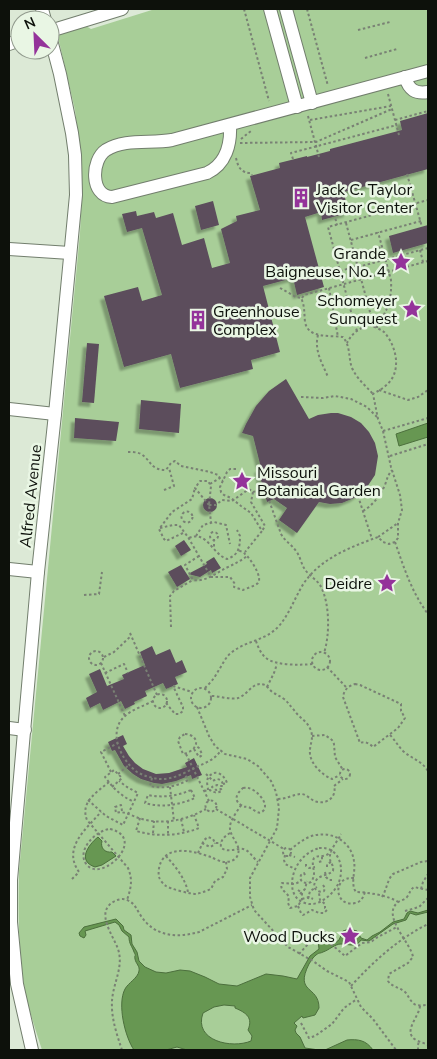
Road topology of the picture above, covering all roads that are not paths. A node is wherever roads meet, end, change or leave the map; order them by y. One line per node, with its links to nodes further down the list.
1 (122, 9): 4 (street)
2 (270, 9): 10 (street)
3 (286, 9): 9 (street)
4 (60, 28)
5 (56, 60): 13 (street, Alfred Avenue)
6 (428, 71): 7 (street)
7 (405, 77): 8 (street); 9 (street)
8 (428, 92)
9 (312, 102): 10 (street)
10 (297, 106): 11 (street)
11 (230, 124): 11 (street)
12 (9, 249): 13 (street)
13 (70, 253): 15 (street, Alfred Avenue)
14 (9, 409): 15 (street)
15 (55, 414): 17 (street, Alfred Avenue)
16 (9, 569): 17 (street)
17 (38, 572): 19 (street, Alfred Avenue)
18 (9, 728): 19 (street)
19 (25, 730): 20 (street, Alfred Avenue)
20 (13, 985): 21 (street, Alfred Avenue)
21 (32, 1050)

